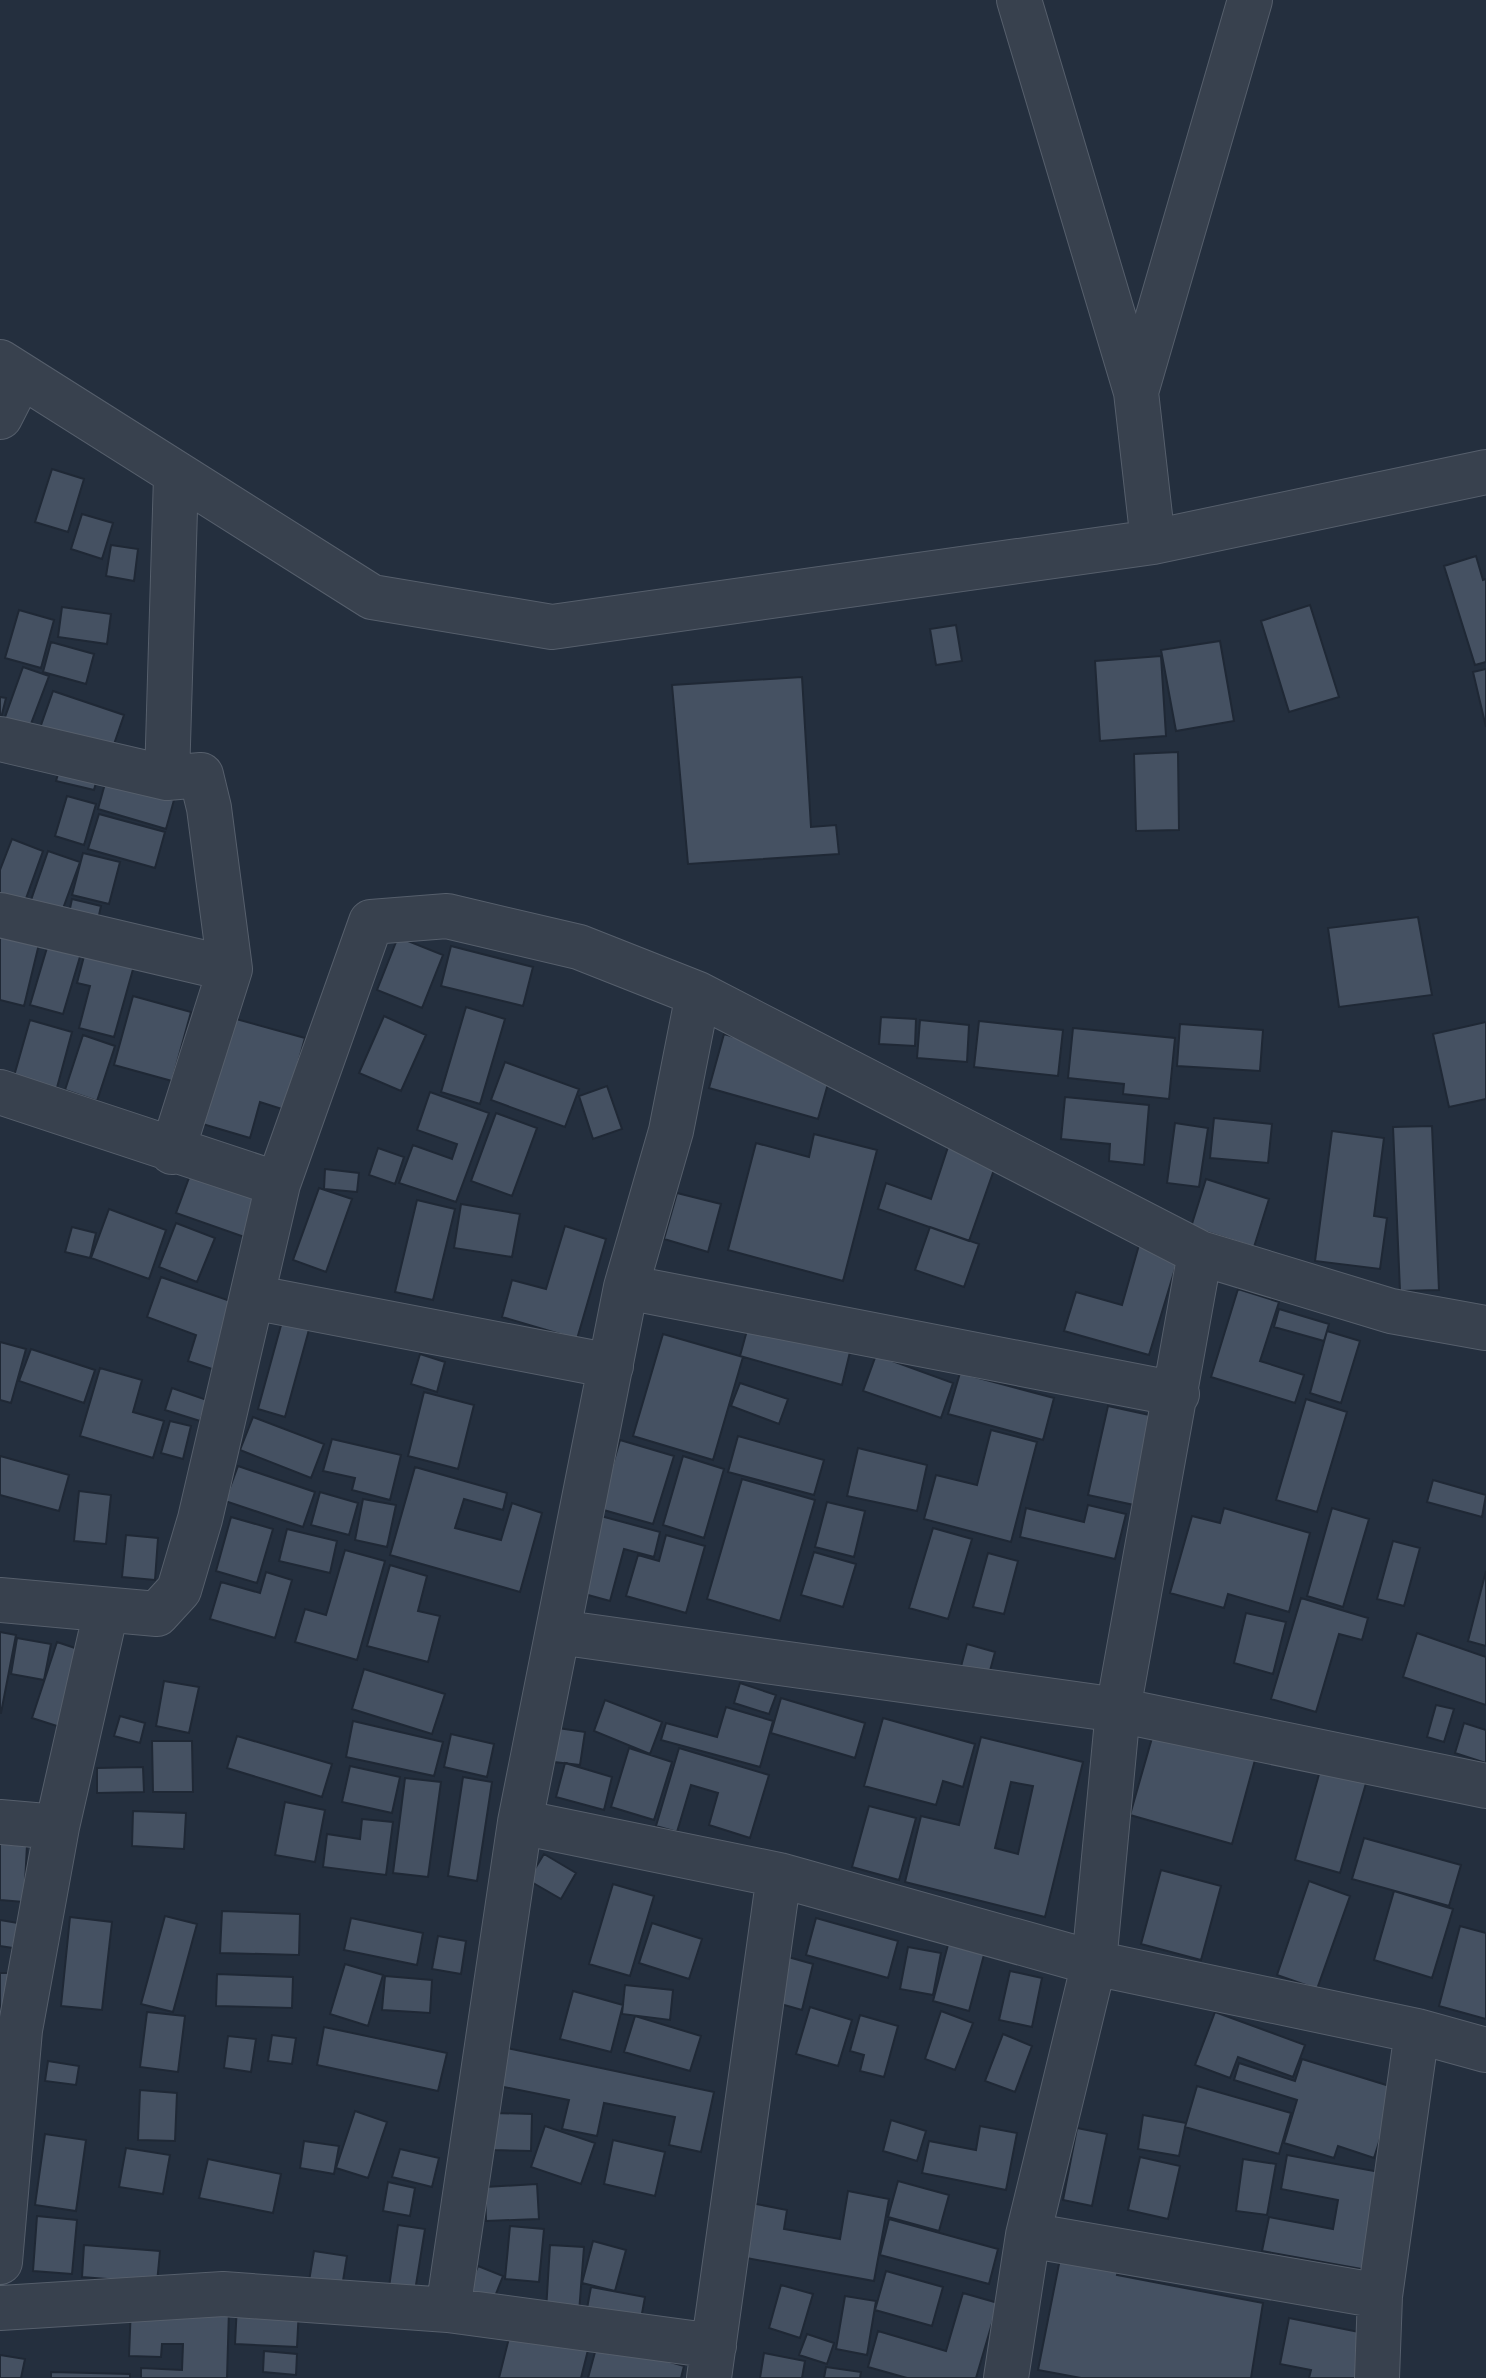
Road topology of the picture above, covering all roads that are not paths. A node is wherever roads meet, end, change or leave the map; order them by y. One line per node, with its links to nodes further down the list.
1 (1019, 0): 4 (street)
2 (1250, 0): 4 (street)
3 (11, 369): 5 (street); 7 (street)
4 (1136, 392): 8 (street)
5 (0, 417)
6 (1486, 472): 8 (street)
7 (176, 476): 8 (street); 10 (street)
8 (1153, 542)
9 (0, 739): 10 (street)
10 (167, 778): 12 (street)
11 (0, 915): 12 (street)
12 (230, 969): 15 (street)
13 (698, 994): 16 (street); 17 (street); 18 (street)
14 (0, 1092): 15 (street)
15 (172, 1152): 16 (street)
16 (278, 1184): 19 (street)
17 (1200, 1253): 20 (street); 22 (street)
18 (626, 1287): 21 (street); 22 (street)
19 (252, 1297): 21 (street); 24 (street)
20 (1486, 1328)
21 (611, 1366): 25 (street)
22 (1177, 1394): 26 (street)
23 (0, 1600): 24 (street)
24 (106, 1611): 30 (street)
25 (558, 1632): 26 (street); 29 (street)
26 (1118, 1710): 27 (street); 32 (street)
27 (1486, 1786)
28 (0, 1822): 30 (street)
29 (520, 1822): 31 (street); 39 (street)
30 (57, 1827): 36 (street)
31 (779, 1875): 32 (street); 40 (street)
32 (1094, 1963): 33 (street); 35 (street)
33 (1417, 2031): 34 (street); 37 (street)
34 (1486, 2050)
35 (1028, 2235): 37 (street); 41 (street)
36 (0, 2262)
37 (1380, 2296): 42 (street)
38 (0, 2308): 39 (street)
39 (448, 2310): 40 (street)
40 (711, 2362)
41 (1006, 2378)
42 (1377, 2378)

